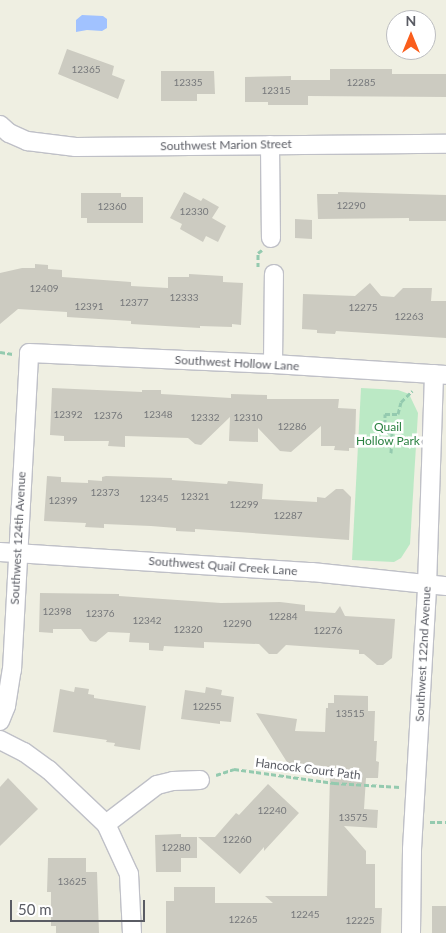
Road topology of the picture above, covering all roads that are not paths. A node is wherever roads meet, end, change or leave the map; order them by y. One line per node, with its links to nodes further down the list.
1 (5, 129): 3 (street, Southwest Marion Street)
2 (446, 144): 3 (street, Southwest Marion Street)
3 (270, 145): 4 (street)
4 (271, 238)
5 (274, 274): 7 (street)
6 (29, 352): 7 (street, Southwest Hollow Lane); 9 (street, Southwest 124th Avenue)
7 (273, 364): 8 (street, Southwest Hollow Lane)
8 (440, 375): 10 (street, Southwest 122nd Avenue)
9 (9, 552): 10 (street, Southwest Quail Creek Lane); 12 (street, Southwest 124th Avenue)
10 (427, 586): 11 (street, Southwest Quail Creek Lane); 17 (street, Southwest 122nd Avenue)
11 (446, 586)
12 (0, 721)
13 (0, 740): 15 (street)
14 (200, 780): 15 (street)
15 (106, 824): 16 (street)
16 (132, 933)
17 (411, 933)

